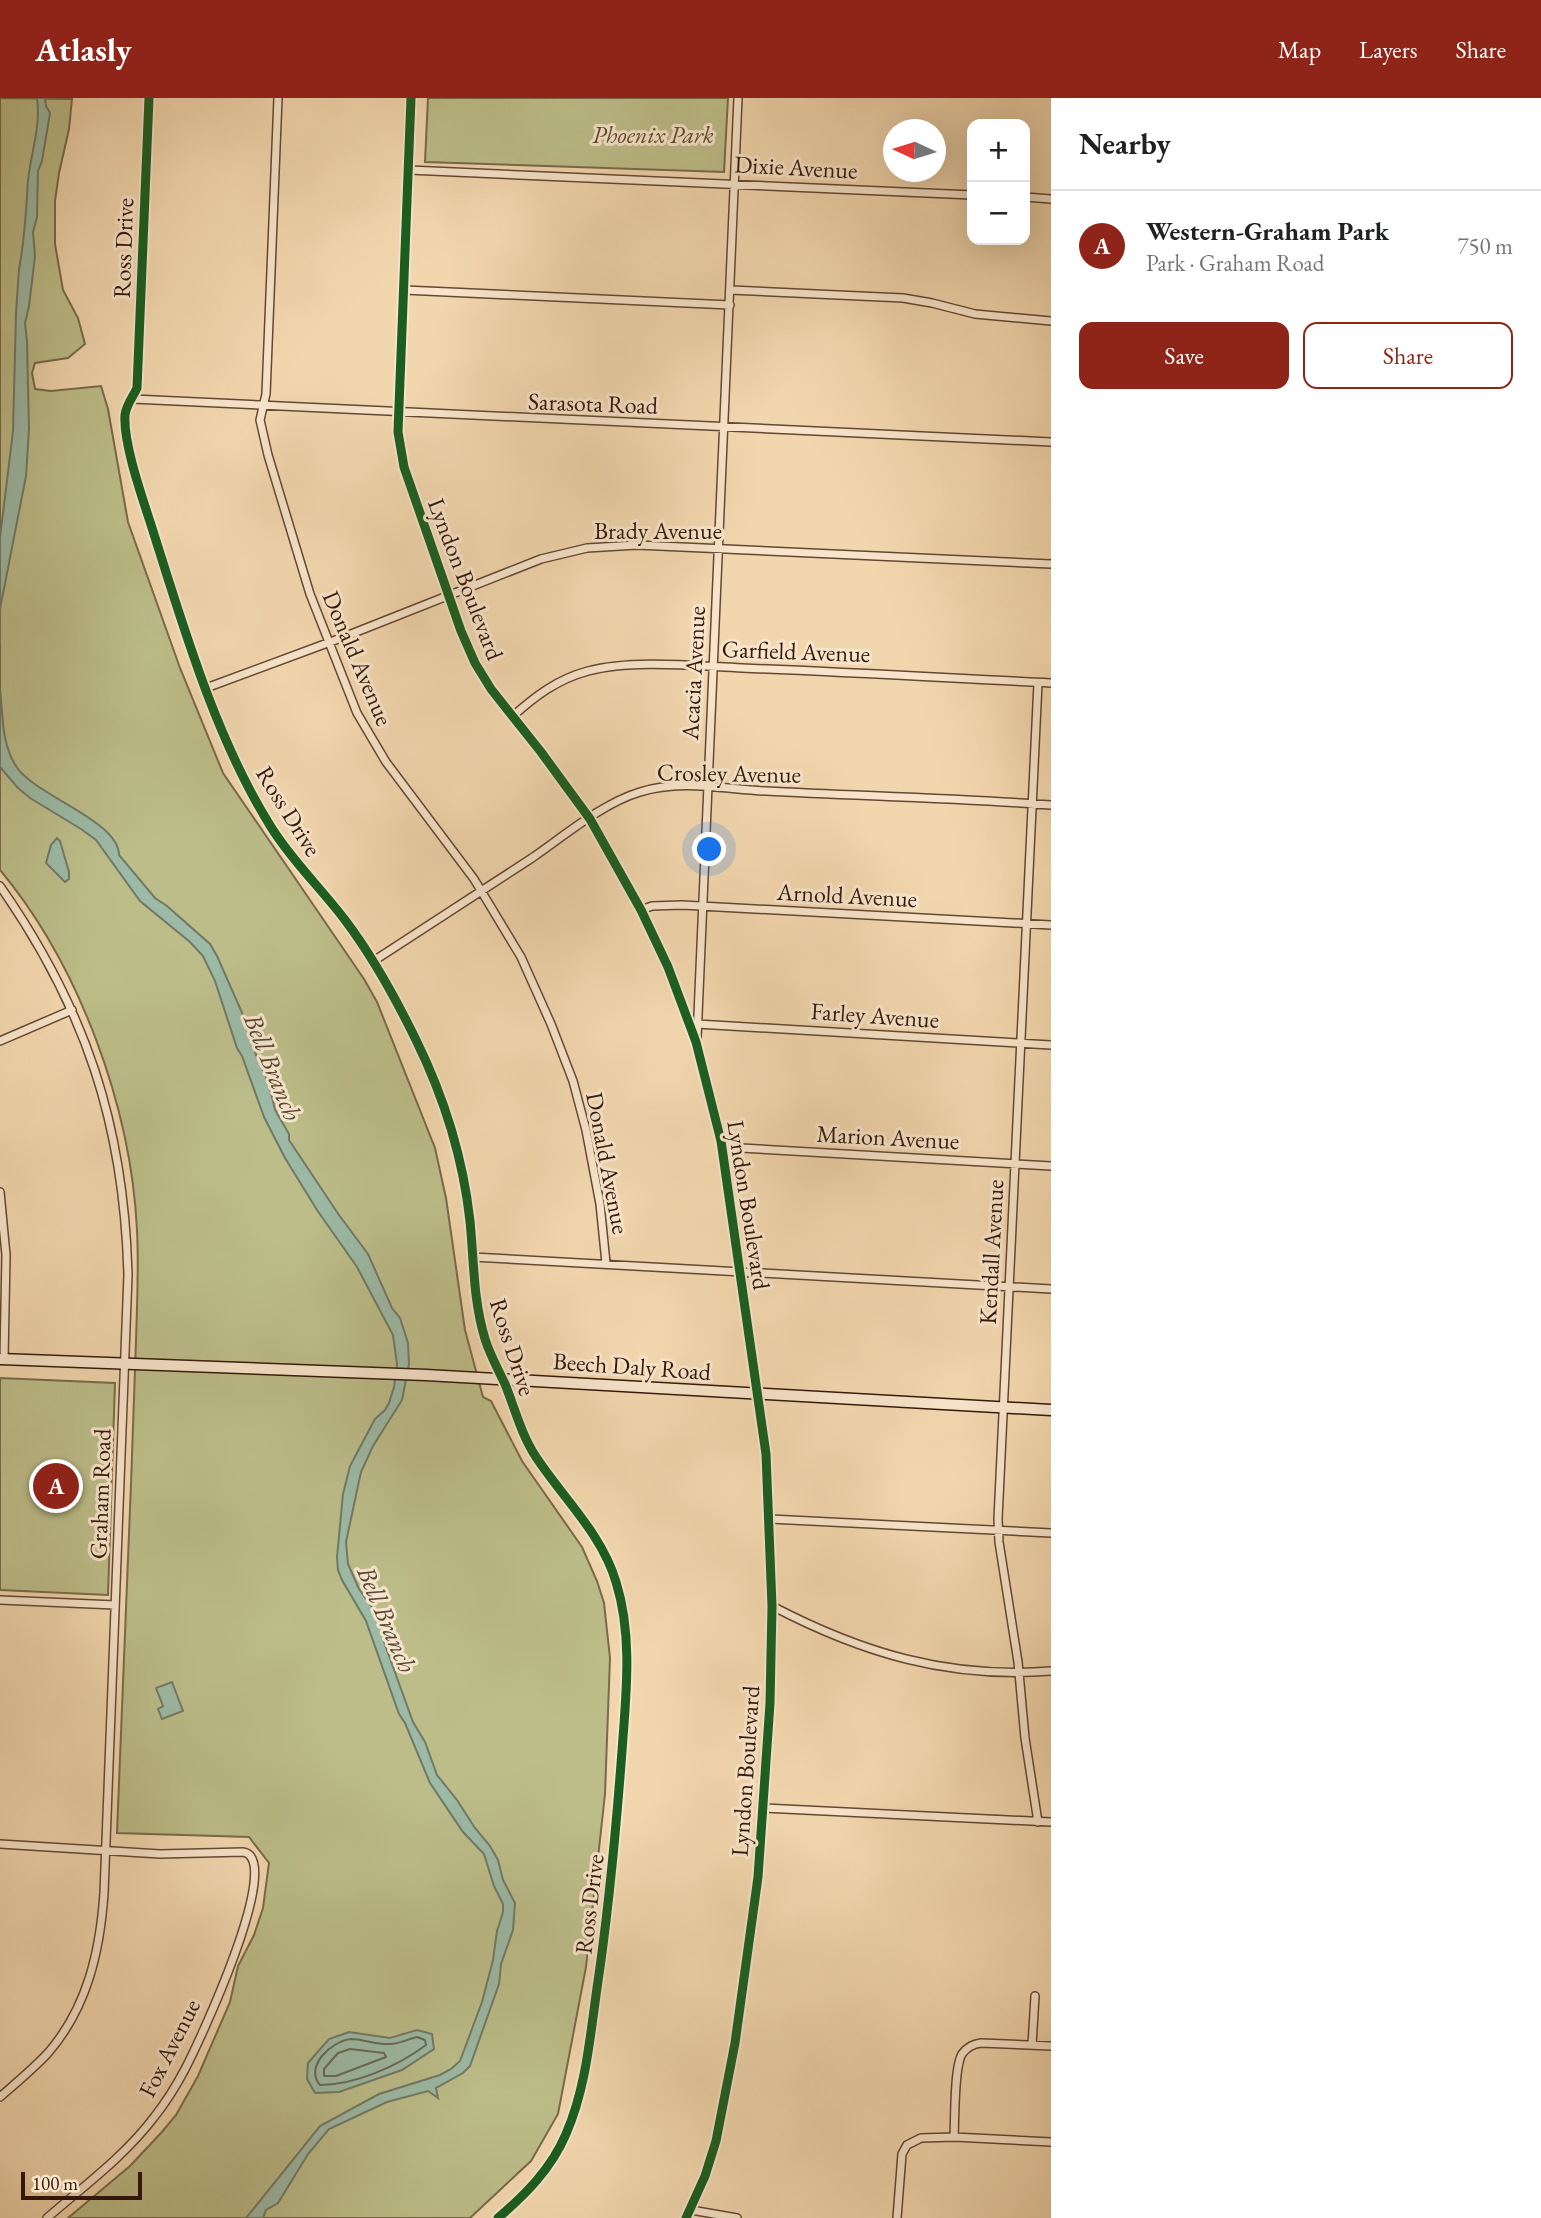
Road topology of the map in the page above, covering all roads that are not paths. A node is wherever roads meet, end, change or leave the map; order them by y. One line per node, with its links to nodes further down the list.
1 (149, 98): 14 (street, Ross Drive)
2 (278, 98): 15 (street, Donald Avenue)
3 (411, 98): 5 (street, Lyndon Boulevard)
4 (738, 98): 6 (street)
5 (409, 170): 6 (street, Dixie Avenue); 10 (street, Lyndon Boulevard)
6 (735, 183): 7 (street, Dixie Avenue); 11 (street)
7 (967, 195)
8 (1030, 197): 9 (street)
9 (1051, 198)
10 (404, 290): 12 (street); 16 (street, Lyndon Boulevard)
11 (731, 290): 12 (street, Acacia Avenue); 13 (street)
12 (730, 305): 17 (street, Acacia Avenue)
13 (1051, 320)
14 (133, 399): 15 (street, Sarasota Road); 26 (street, Ross Drive)
15 (263, 405): 16 (street, Sarasota Road); 22 (street, Donald Avenue)
16 (399, 411): 17 (street, Sarasota Road); 21 (street, Lyndon Boulevard)
17 (725, 428): 18 (street, Sarasota Road); 19 (street, Acacia Avenue)
18 (1051, 442)
19 (719, 548): 20 (street, Brady Avenue); 21 (street, Brady Avenue); 23 (street, Acacia Avenue)
20 (1051, 564)
21 (449, 595): 22 (street, Brady Avenue); 27 (street, Lyndon Boulevard)
22 (329, 642): 26 (street, Brady Avenue); 33 (street, Donald Avenue)
23 (713, 667): 24 (street, Garfield Avenue); 27 (street, Garfield Avenue); 28 (street, Acacia Avenue)
24 (1038, 682): 25 (street, Garfield Avenue); 29 (street, Kendall Avenue)
25 (1051, 683)
26 (206, 688): 38 (street, Ross Drive)
27 (512, 717): 31 (street, Lyndon Boulevard)
28 (706, 786): 29 (street, Crosley Avenue); 31 (street, Crosley Avenue); 34 (street, Acacia Avenue)
29 (1032, 803): 30 (street, Crosley Avenue); 36 (street, Kendall Avenue)
30 (1051, 805)
31 (590, 819): 33 (street, Crosley Avenue); 35 (street, Lyndon Boulevard)
32 (0, 886): 39 (street, Graham Road)
33 (481, 891): 38 (street, Crosley Avenue); 50 (street, Donald Avenue)
34 (702, 906): 35 (street, Arnold Avenue); 36 (street, Arnold Avenue); 40 (street, Acacia Avenue)
35 (641, 910): 42 (street, Lyndon Boulevard)
36 (1027, 924): 37 (street, Arnold Avenue); 43 (street, Kendall Avenue)
37 (1051, 925)
38 (372, 962): 49 (street, Ross Drive)
39 (72, 1010): 41 (street); 55 (street, Graham Road)
40 (697, 1024): 42 (street, Acacia Avenue); 43 (street, Farley Avenue)
41 (0, 1041)
42 (696, 1042): 45 (street, Lyndon Boulevard)
43 (1020, 1043): 44 (street, Farley Avenue); 46 (street, Kendall Avenue)
44 (1051, 1045)
45 (722, 1150): 46 (street, Marion Avenue); 51 (street, Lyndon Boulevard)
46 (1014, 1163): 47 (street, Marion Avenue); 52 (street, Kendall Avenue)
47 (1051, 1166)
48 (0, 1192): 54 (street)
49 (472, 1257): 50 (street); 56 (street, Ross Drive)
50 (606, 1263): 51 (street)
51 (741, 1271): 52 (street); 57 (street, Lyndon Boulevard)
52 (1008, 1285): 53 (street); 58 (street, Kendall Avenue)
53 (1051, 1289)
54 (2, 1359): 55 (main road, Beech Daly Road)
55 (124, 1363): 56 (main road, Beech Daly Road); 64 (street, Graham Road)
56 (503, 1379): 57 (main road, Beech Daly Road); 81 (street, Ross Drive)
57 (758, 1395): 58 (main road, Beech Daly Road); 60 (street, Lyndon Boulevard)
58 (1003, 1408): 59 (main road, Beech Daly Road); 61 (street, Kendall Avenue)
59 (1051, 1410)
60 (770, 1519): 61 (street); 65 (street, Lyndon Boulevard)
61 (999, 1530): 62 (street); 67 (street, Kendall Avenue)
62 (1051, 1533)
63 (0, 1600): 64 (street)
64 (115, 1605): 72 (street, Graham Road)
65 (772, 1606): 67 (street); 68 (street, Lyndon Boulevard)
66 (1051, 1671): 67 (street)
67 (1019, 1673): 69 (street, Kendall Avenue)
68 (764, 1808): 69 (street); 79 (street, Lyndon Boulevard)
69 (1038, 1822): 70 (street)
70 (1051, 1822)
71 (0, 1844): 72 (street)
72 (106, 1849): 76 (street, Graham Road); 80 (street, Fox Avenue)
73 (1035, 1996): 74 (street)
74 (1032, 2045): 75 (street); 77 (street)
75 (1051, 2046)
76 (0, 2097)
77 (954, 2137): 78 (street); 84 (street)
78 (1051, 2142)
79 (691, 2210): 82 (street, Lyndon Boulevard); 83 (street)
80 (47, 2218)
81 (498, 2218)
82 (686, 2218)
83 (737, 2218)
84 (897, 2218)

